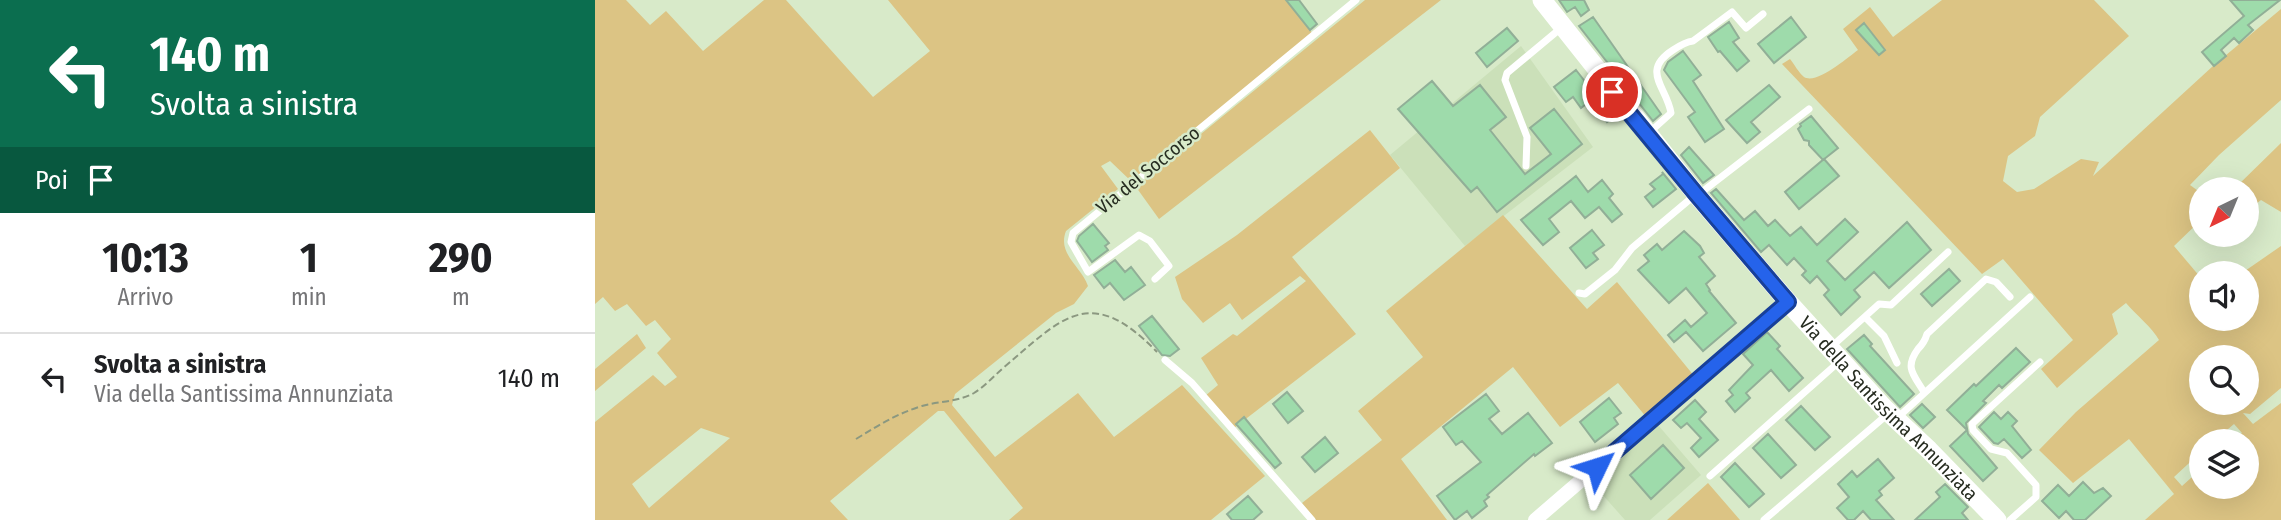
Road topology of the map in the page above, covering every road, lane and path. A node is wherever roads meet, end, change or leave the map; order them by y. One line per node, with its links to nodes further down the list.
1 (1356, 0): 10 (lane, Via del Soccorso)
2 (1542, 0): 4 (street, Via della Santissima Annunziata)
3 (1763, 14): 6 (lane)
4 (1562, 26): 6 (street, Via della Santissima Annunziata); 7 (lane)
5 (1809, 109): 8 (lane)
6 (1648, 134): 8 (street, Via della Santissima Annunziata)
7 (1526, 166)
8 (1696, 195): 11 (lane); 14 (street, Via della Santissima Annunziata)
9 (1948, 252): 15 (lane)
10 (1154, 279)
11 (1579, 293)
12 (2010, 297): 20 (lane)
13 (2030, 297): 20 (lane)
14 (1788, 302): 16 (street, Via della Santissima Annunziata); 25 (street)
15 (1865, 317): 16 (lane); 19 (lane)
16 (1835, 354): 21 (street, Via della Santissima Annunziata); 23 (lane)
17 (1165, 360): 22 (path); 24 (lane)
18 (2040, 362): 28 (lane)
19 (1897, 363)
20 (1924, 392): 21 (lane)
21 (1892, 416): 26 (lane); 27 (street, Via della Santissima Annunziata)
22 (856, 439)
23 (1710, 476)
24 (1312, 520)
25 (1535, 520)
26 (1764, 520)
27 (1997, 520)
28 (2010, 520)

